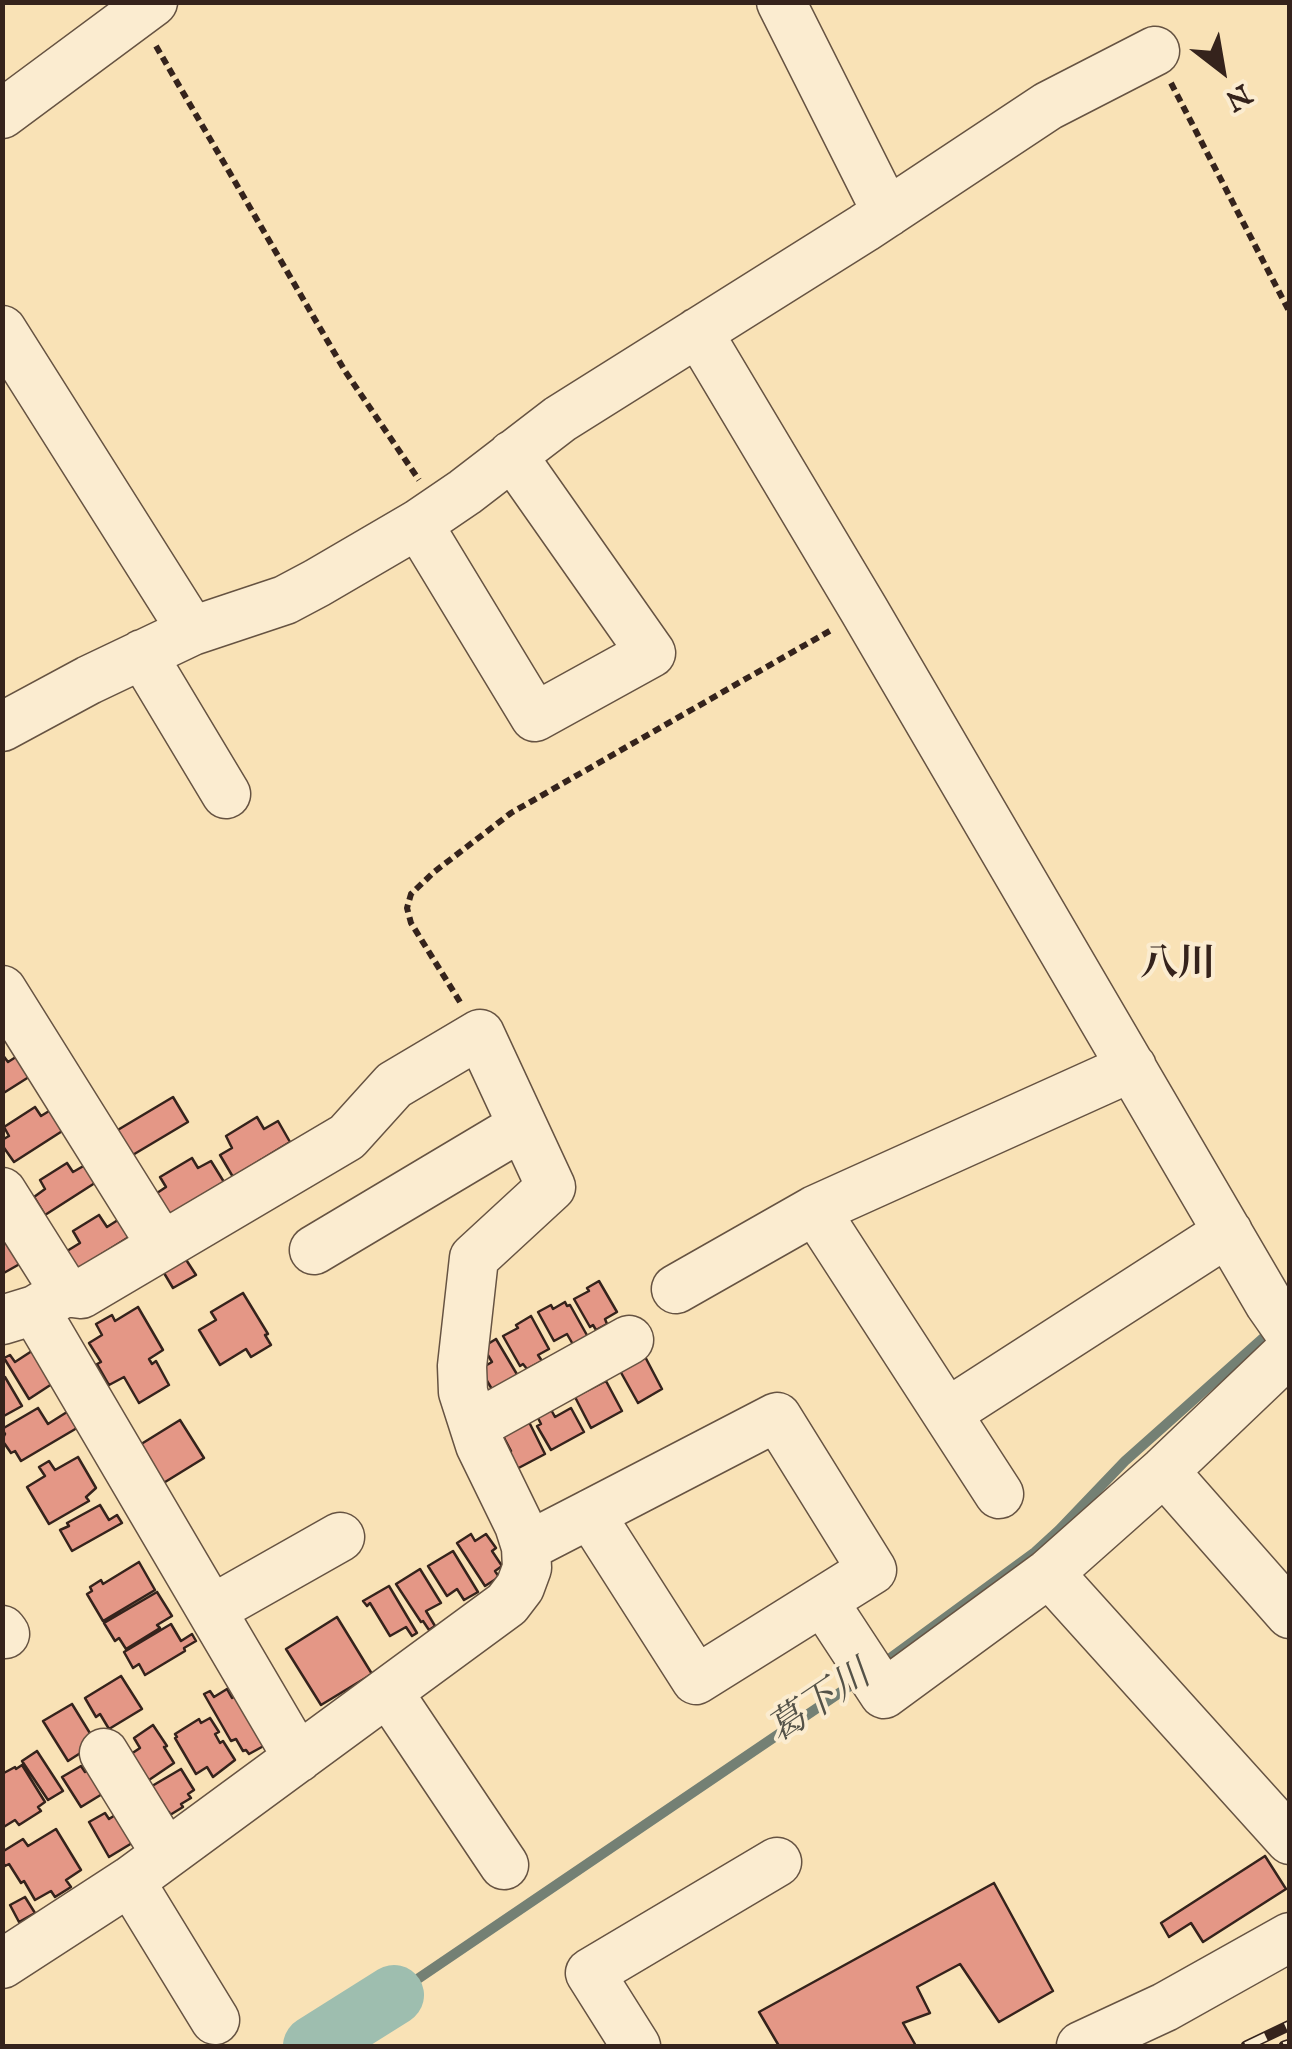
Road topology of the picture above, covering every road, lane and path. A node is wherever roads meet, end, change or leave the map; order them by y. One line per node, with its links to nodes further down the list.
1 (781, 2): 5 (street)
2 (145, 9): 4 (street); 10 (path)
3 (1155, 51): 5 (street); 6 (path)
4 (2, 114)
5 (887, 213): 8 (street)
6 (1290, 313)
7 (2, 330): 12 (street)
8 (698, 332): 9 (street); 11 (street)
9 (512, 455): 10 (street); 10 (street)
10 (429, 516): 12 (street)
11 (864, 610): 17 (path); 18 (street)
12 (192, 630): 13 (street)
13 (142, 654): 14 (street); 15 (street)
14 (2, 727)
15 (226, 794)
16 (2, 990): 23 (street)
17 (480, 1034): 19 (street); 23 (street)
18 (1132, 1067): 21 (street); 22 (street)
19 (522, 1126): 24 (street); 31 (street)
20 (2, 1192): 27 (street)
21 (815, 1210): 25 (street); 30 (street)
22 (1228, 1232): 26 (street); 30 (street)
23 (162, 1246): 27 (street)
24 (314, 1250)
25 (676, 1289)
26 (1283, 1303)
27 (34, 1307): 39 (street)
28 (629, 1340): 31 (street)
29 (1290, 1350): 32 (street)
30 (946, 1413): 33 (street)
31 (474, 1426): 36 (street)
32 (1164, 1471): 37 (street); 40 (street)
33 (999, 1494)
34 (590, 1514): 36 (street); 38 (street); 38 (street)
35 (340, 1536): 39 (street)
36 (526, 1547): 41 (street)
37 (1048, 1573): 38 (street); 44 (street)
38 (823, 1601)
39 (211, 1610): 43 (street)
40 (1290, 1614)
41 (388, 1692): 43 (street); 46 (street)
42 (104, 1753): 47 (street)
43 (298, 1758): 47 (street)
44 (1290, 1840)
45 (776, 1862): 51 (street)
46 (504, 1865)
47 (148, 1868): 49 (street); 50 (street)
48 (1290, 1936): 52 (street)
49 (2, 1964)
50 (215, 2020)
51 (636, 2046)
52 (1081, 2046)

